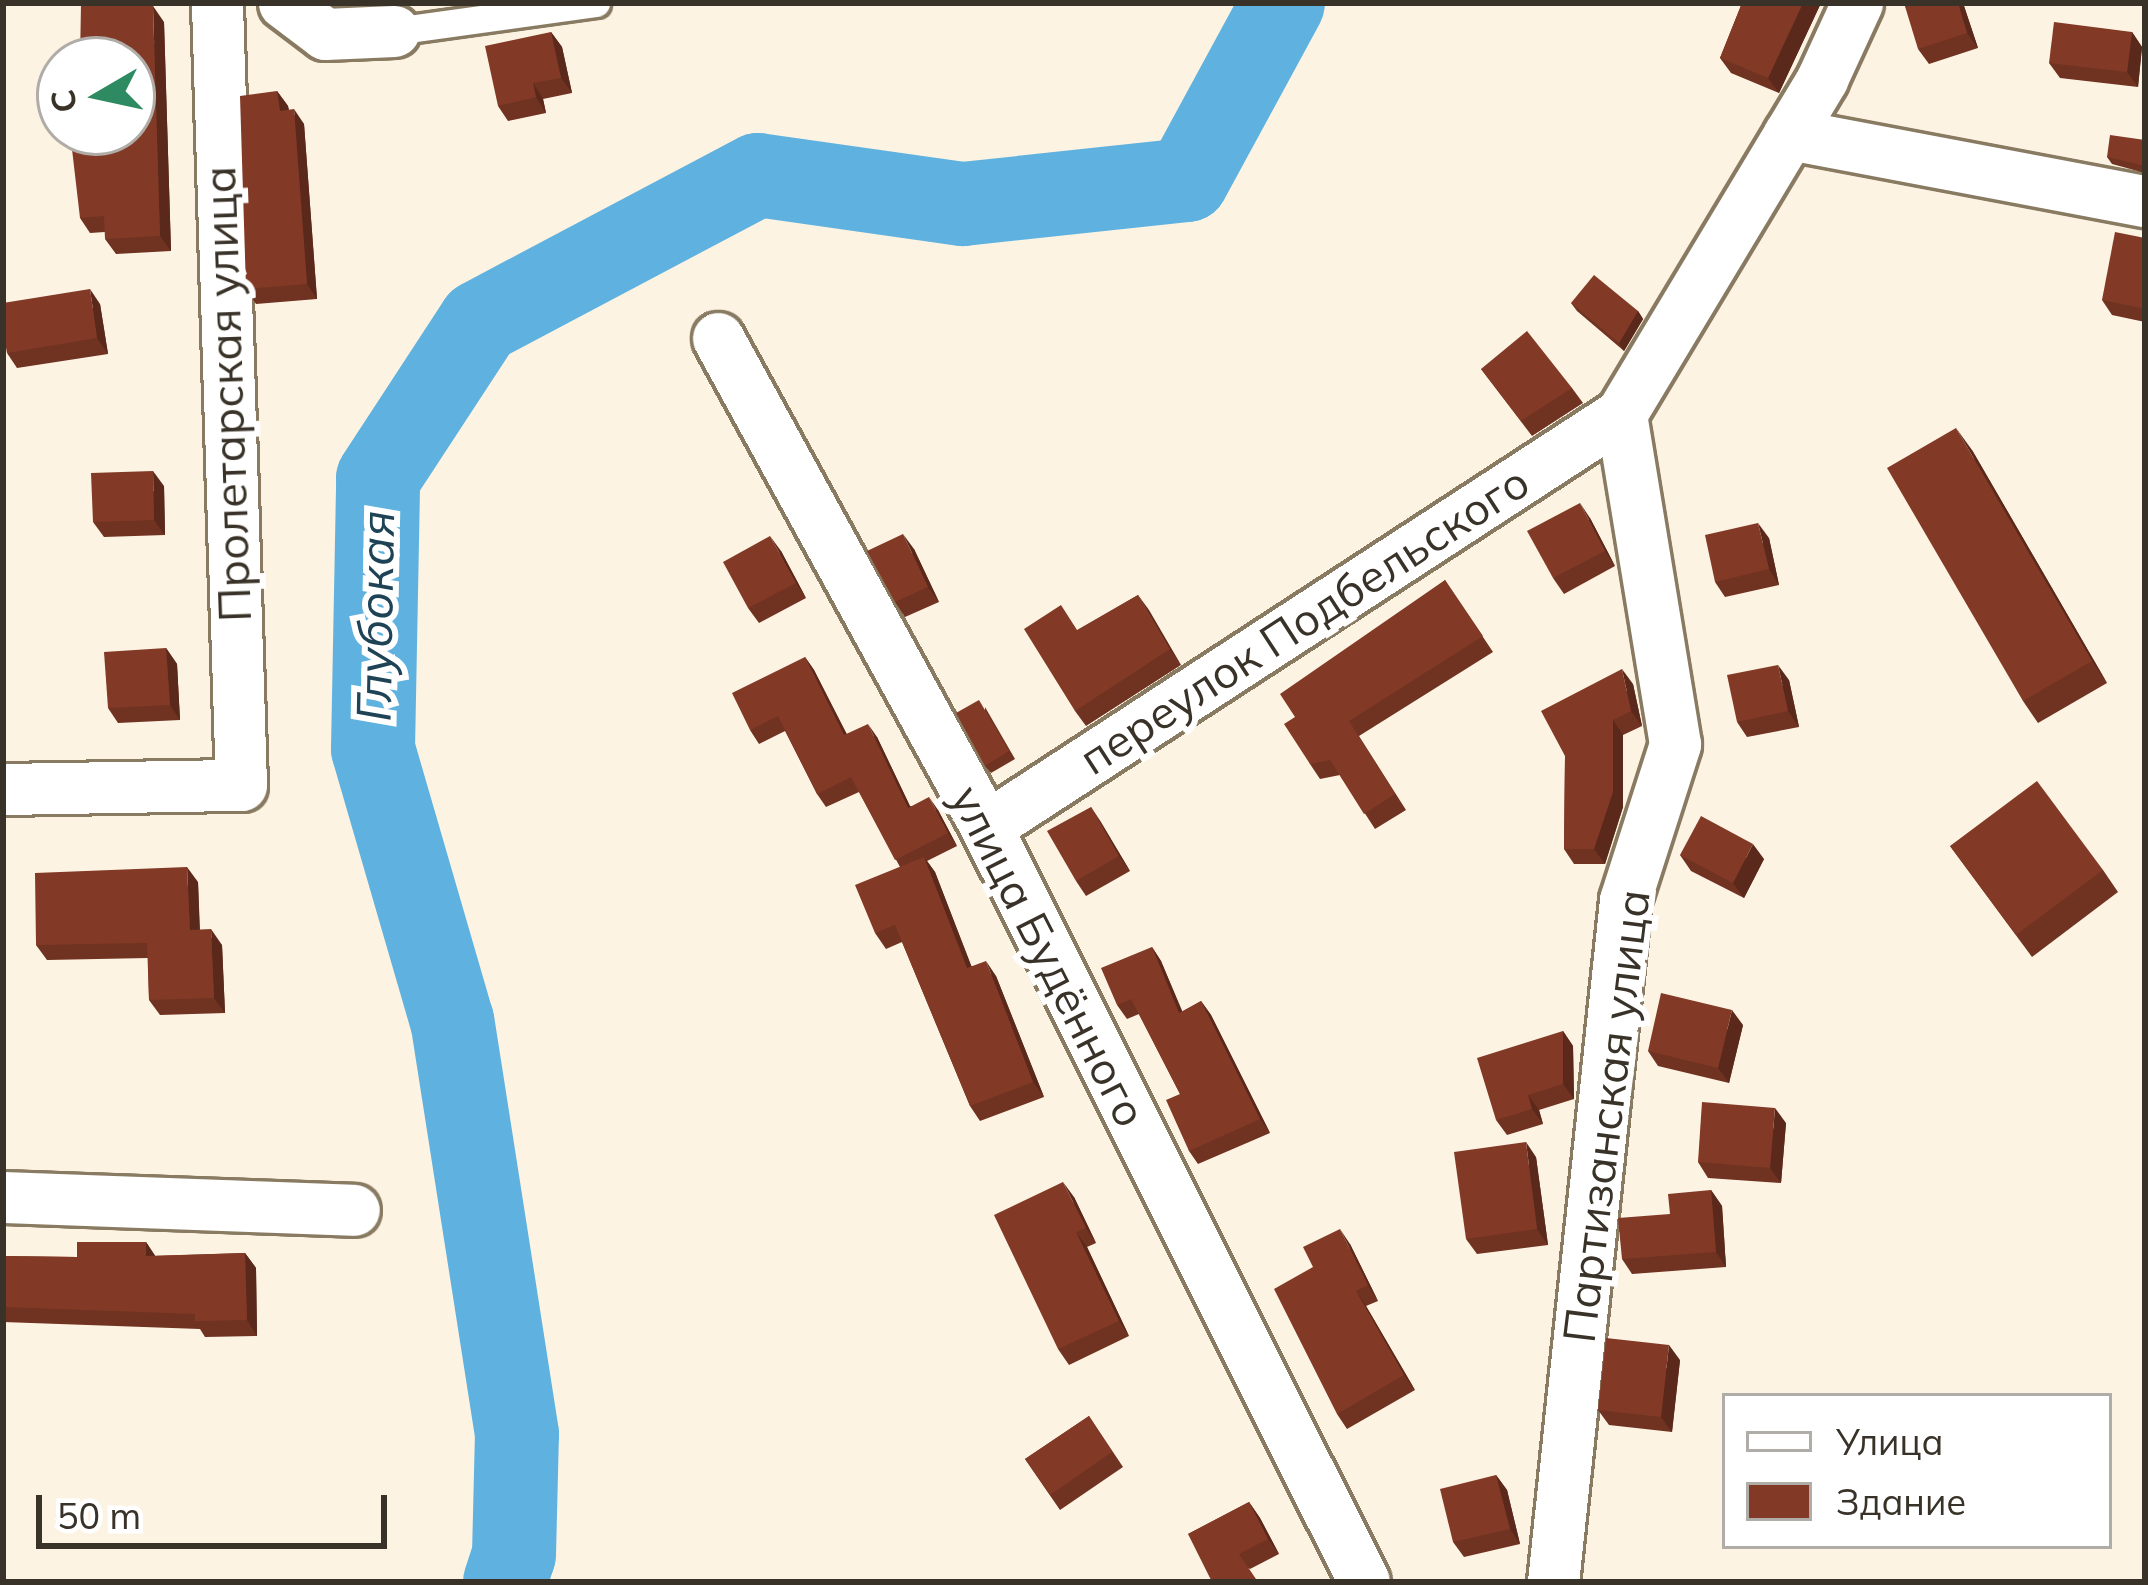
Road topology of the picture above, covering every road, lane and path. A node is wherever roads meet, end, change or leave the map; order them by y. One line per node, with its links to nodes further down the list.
1 (217, 3): 10 (street, Пролетарская улица)
2 (284, 3): 5 (street)
3 (596, 3): 5 (lane)
4 (1857, 3): 6 (street)
5 (394, 31)
6 (1789, 134): 7 (street); 9 (street)
7 (2145, 200)
8 (718, 338): 11 (street, улица Будённого)
9 (1621, 413): 11 (street, переулок Подбельского); 15 (street, Партизанская улица)
10 (3, 789)
11 (986, 826): 14 (street, улица Будённого)
12 (3, 1198): 13 (street)
13 (354, 1210)
14 (1364, 1582)
15 (1552, 1582)

